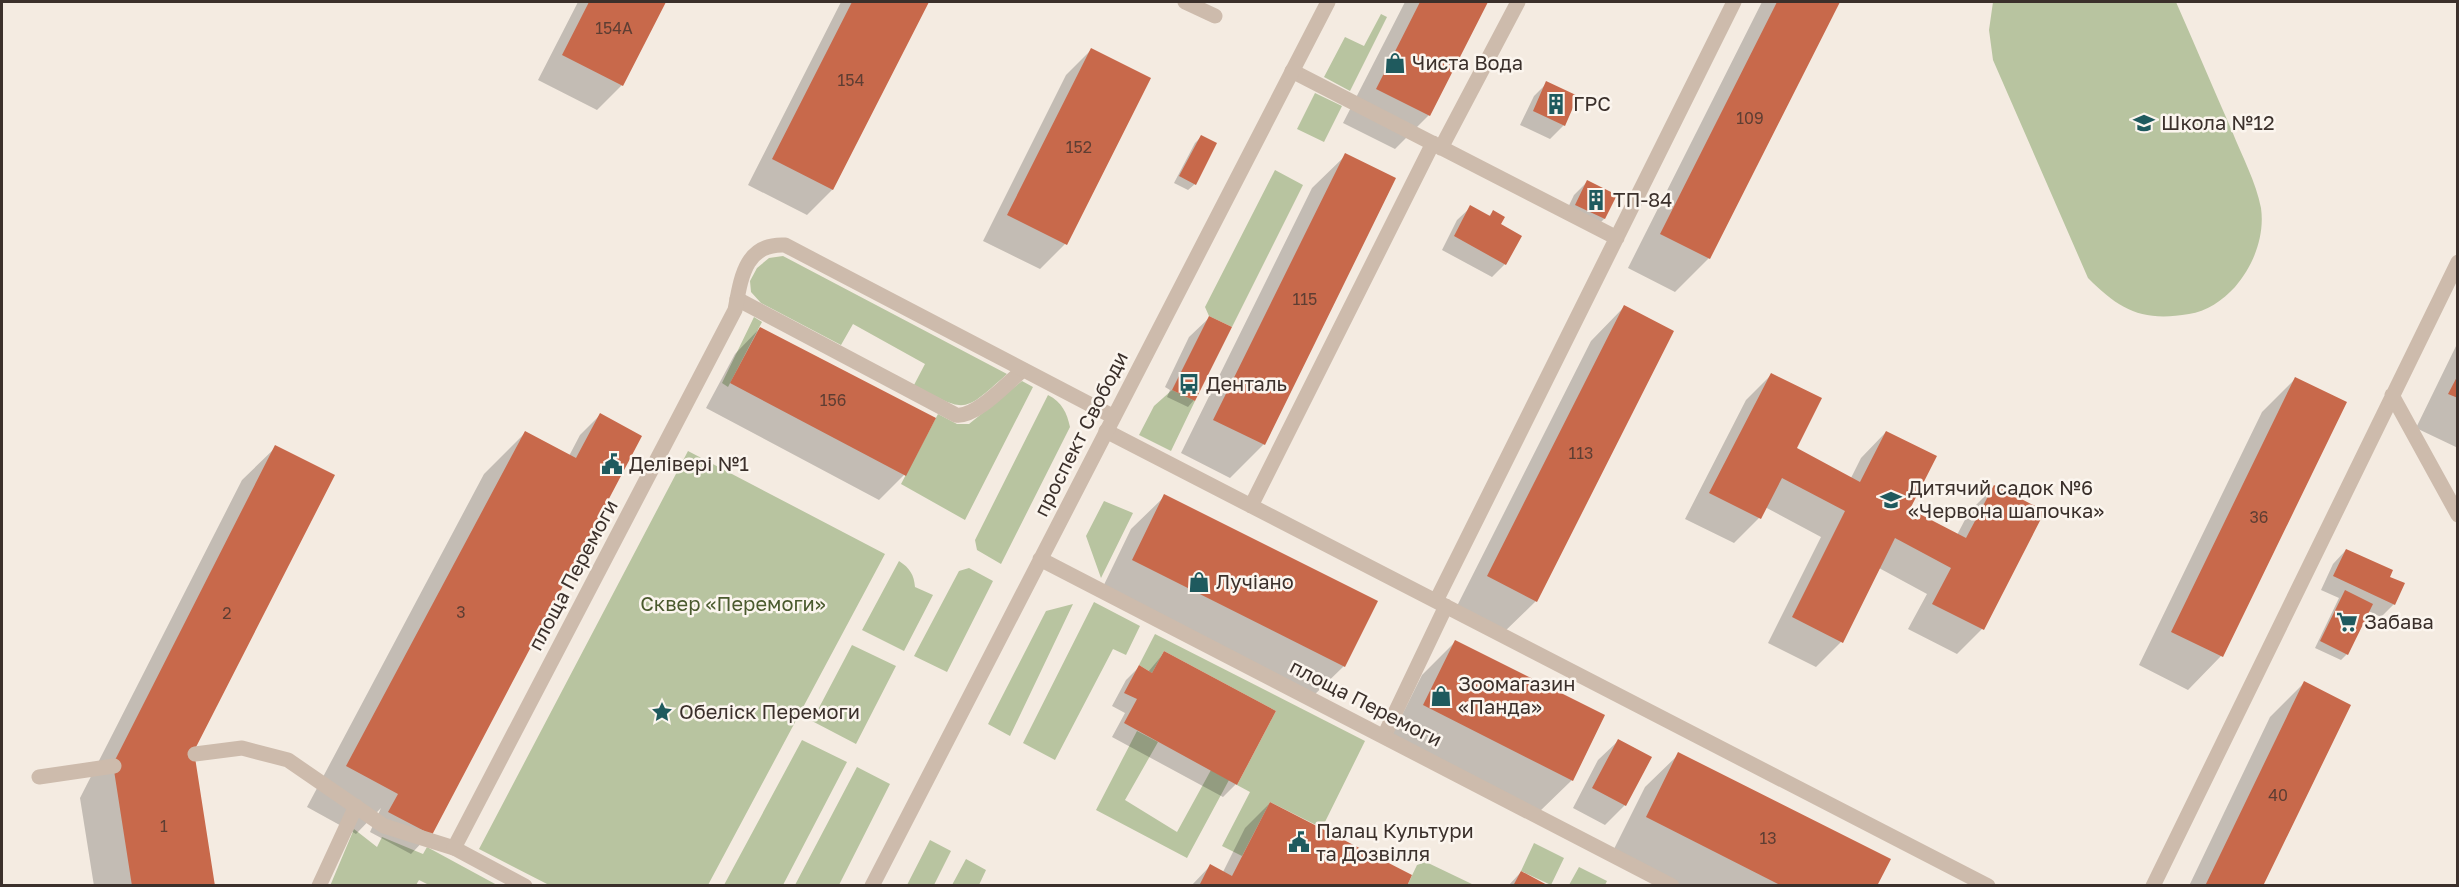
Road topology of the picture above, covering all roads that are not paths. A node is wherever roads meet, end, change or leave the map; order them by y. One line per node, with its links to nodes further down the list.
1 (1185, 2): 5 (street)
2 (1328, 2): 6 (street, проспект Свободи)
3 (1518, 2): 7 (street)
4 (1734, 2): 8 (street)
5 (1215, 16)
6 (1292, 71): 7 (street); 13 (street, проспект Свободи)
7 (1437, 145): 8 (street); 15 (street)
8 (1617, 238): 18 (street)
9 (2457, 262): 12 (street)
10 (737, 299): 11 (street); 11 (street, площа Перемоги); 24 (street, площа Перемоги)
11 (1023, 370): 13 (street, площа Перемоги)
12 (2392, 395): 16 (street); 30 (street)
13 (1113, 417): 14 (street, проспект Свободи)
14 (1106, 431): 15 (street); 17 (street, проспект Свободи)
15 (1251, 506): 18 (street)
16 (2457, 514)
17 (1041, 559): 19 (street, площа Перемоги); 27 (street, проспект Свободи)
18 (1441, 604): 19 (street); 29 (street)
19 (1384, 736): 28 (street, площа Перемоги)
20 (195, 754): 23 (street)
21 (114, 766): 22 (street)
22 (39, 777)
23 (356, 806): 24 (street); 25 (street)
24 (454, 848): 26 (street)
25 (319, 885)
26 (525, 885)
27 (872, 885)
28 (1672, 885)
29 (1988, 885)
30 (2153, 885)

